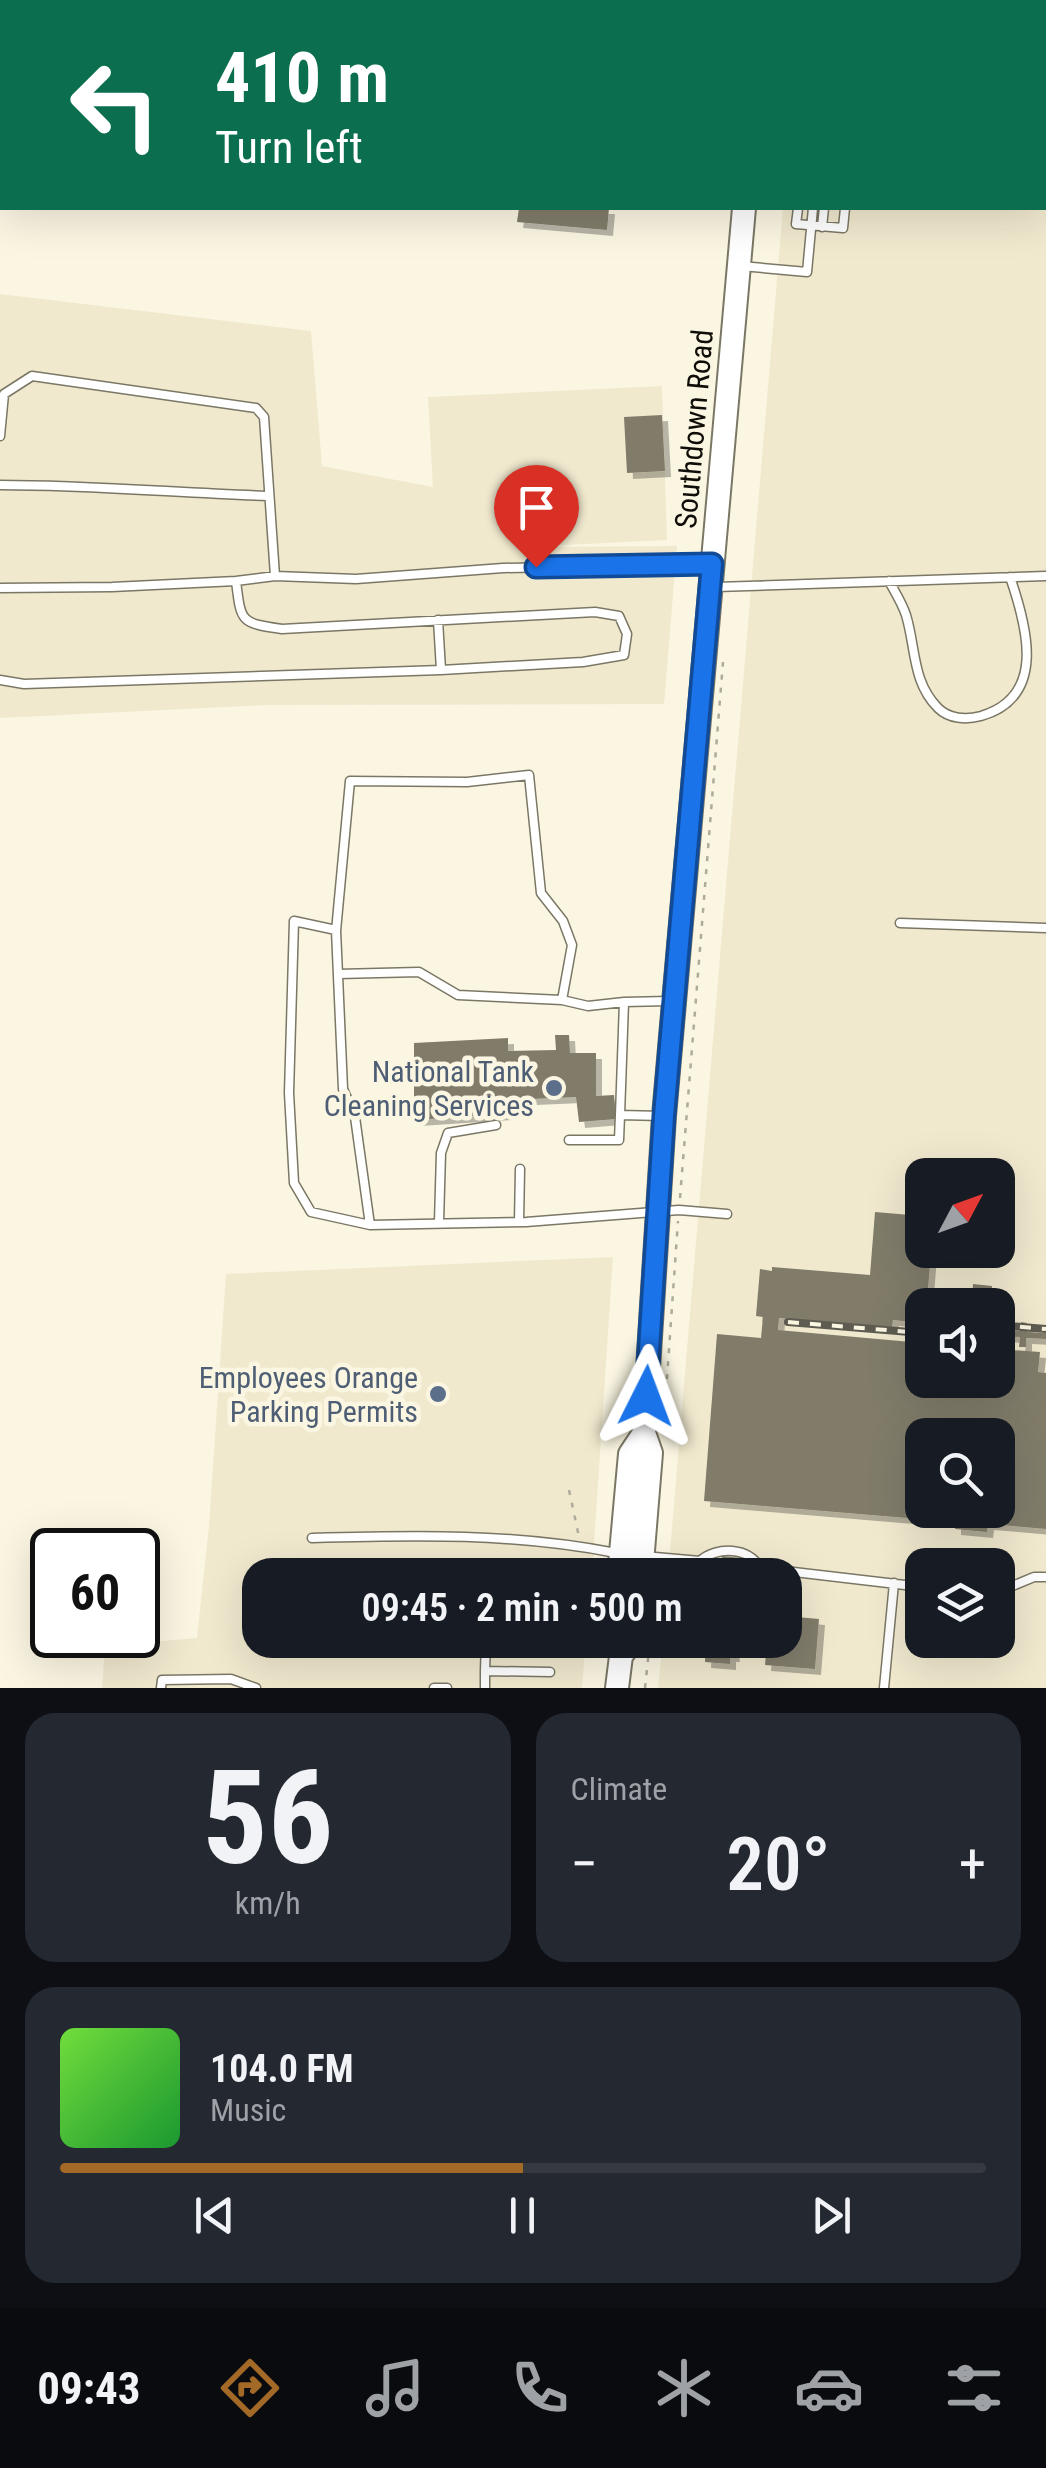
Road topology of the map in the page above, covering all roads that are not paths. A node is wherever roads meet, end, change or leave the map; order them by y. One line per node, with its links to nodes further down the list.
1 (744, 210): 8 (main road, Southdown Road)
2 (798, 210): 6 (lane)
3 (813, 210): 6 (lane)
4 (824, 210): 7 (lane)
5 (845, 210): 7 (lane)
6 (811, 225): 7 (lane); 8 (lane)
7 (822, 226)
8 (738, 266): 12 (main road, Southdown Road)
9 (0, 436): 11 (lane)
10 (0, 485): 11 (lane)
11 (268, 496): 13 (lane)
12 (711, 575): 13 (lane); 17 (lane); 27 (main road, Southdown Road)
13 (275, 576): 16 (lane)
14 (1046, 576): 15 (lane)
15 (1010, 577): 17 (lane); 17 (lane)
16 (236, 581): 18 (lane); 19 (lane)
17 (888, 581)
18 (0, 588)
19 (438, 620): 20 (lane); 20 (lane)
20 (441, 670): 21 (lane)
21 (0, 680)
22 (900, 923): 23 (lane)
23 (1046, 928)
24 (336, 931): 25 (lane); 26 (lane); 38 (lane)
25 (338, 974): 26 (lane); 38 (lane)
26 (562, 1000): 28 (lane)
27 (674, 1001): 28 (lane); 30 (main road, Southdown Road)
28 (624, 1002): 29 (lane)
29 (620, 1116): 30 (lane); 32 (lane)
30 (664, 1116): 34 (main road, Southdown Road)
31 (496, 1125): 36 (lane)
32 (569, 1140)
33 (520, 1169): 37 (lane)
34 (668, 1212): 35 (lane); 37 (lane); 41 (main road, Southdown Road)
35 (727, 1214)
36 (439, 1222): 37 (lane); 38 (lane)
37 (519, 1222)
38 (370, 1225)
39 (312, 1538): 40 (lane)
40 (613, 1558)
41 (631, 1558)
42 (705, 1558): 43 (lane)
43 (754, 1558)
44 (802, 1573): 46 (lane)
45 (1046, 1578): 47 (lane)
46 (894, 1584): 48 (lane); 59 (lane)
47 (1015, 1584)
48 (905, 1585)
49 (485, 1658): 51 (lane)
50 (620, 1658): 58 (main road)
51 (485, 1671): 52 (lane); 57 (lane)
52 (550, 1672)
53 (161, 1688): 54 (lane)
54 (256, 1688)
55 (434, 1688): 56 (lane)
56 (448, 1688)
57 (485, 1688)
58 (617, 1688)
59 (884, 1688)

